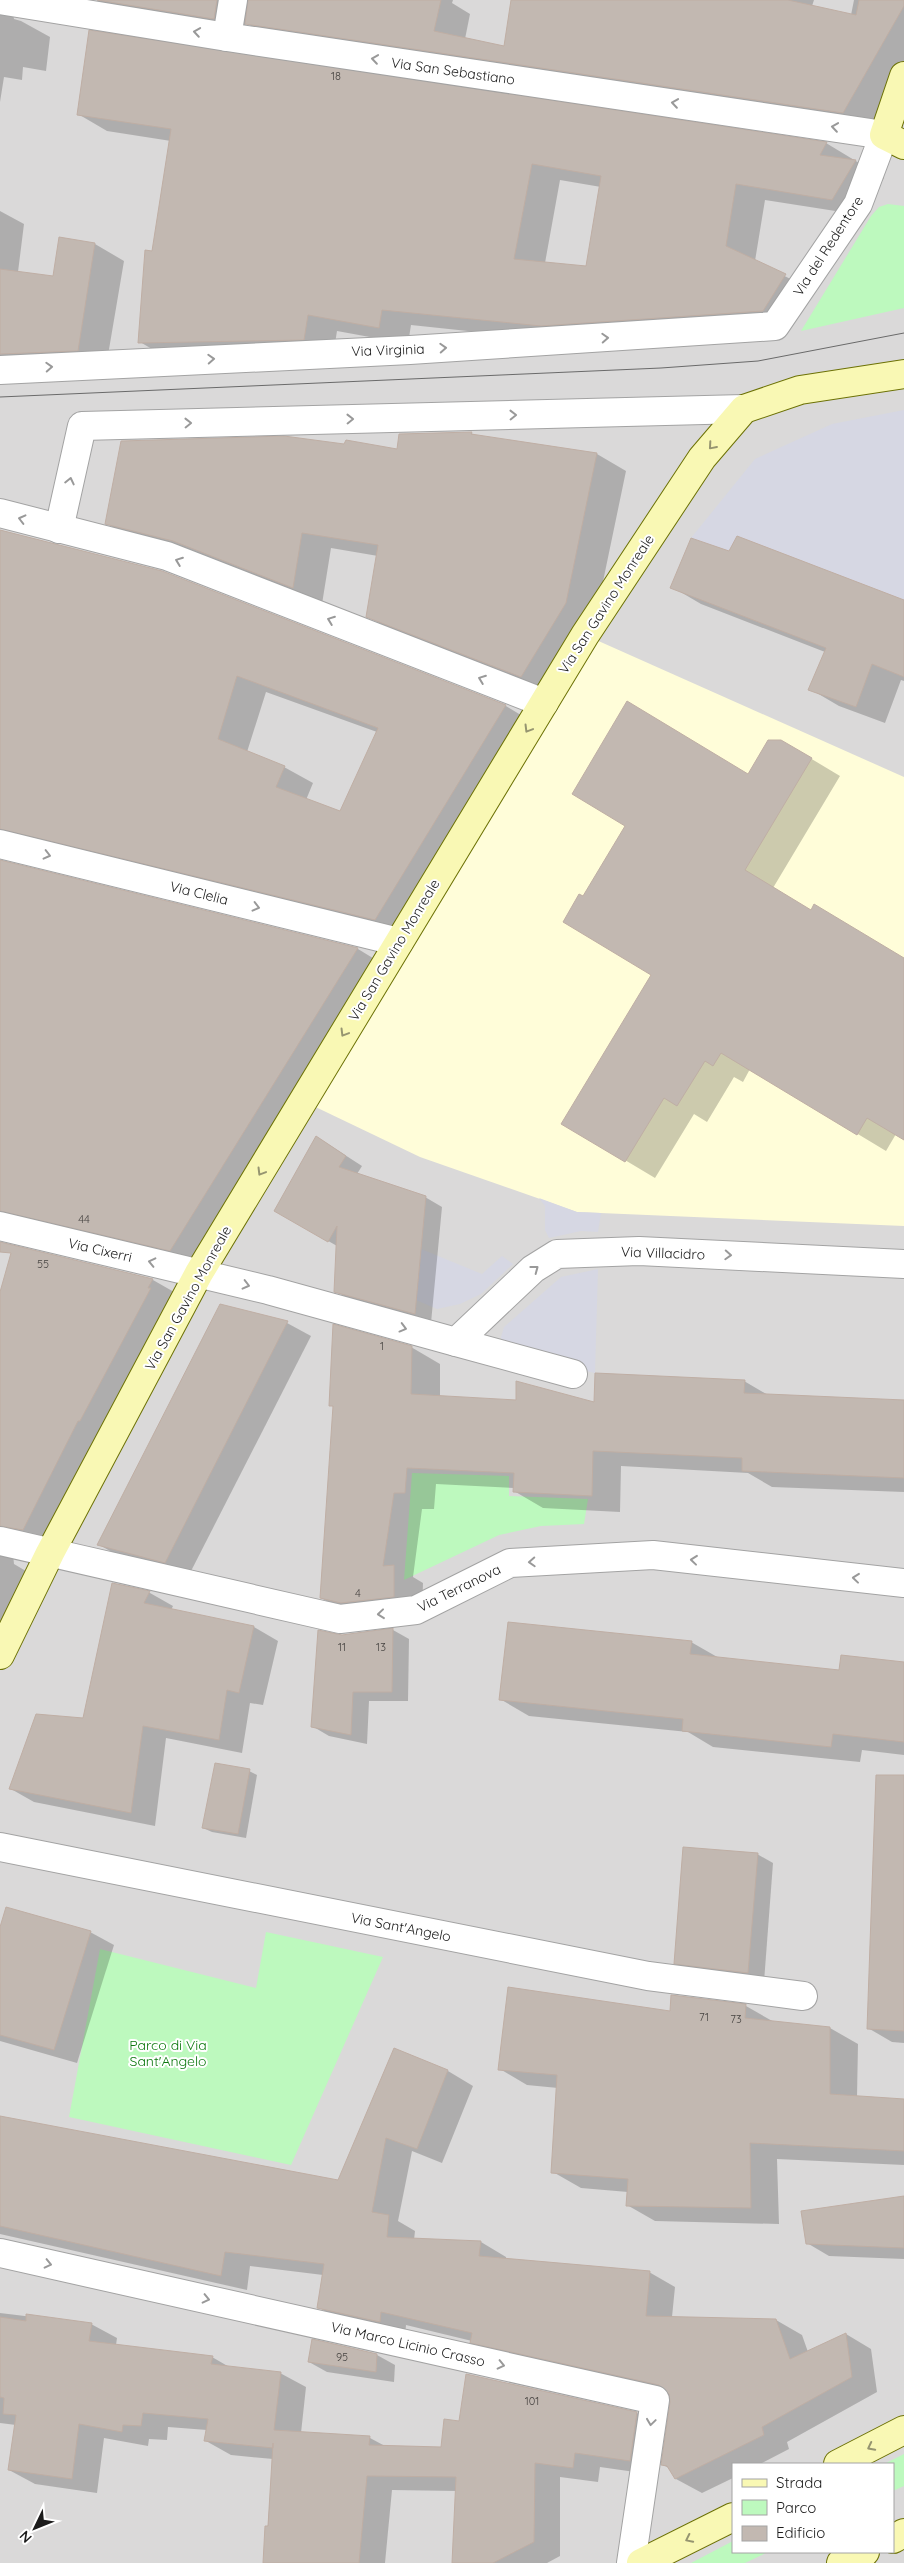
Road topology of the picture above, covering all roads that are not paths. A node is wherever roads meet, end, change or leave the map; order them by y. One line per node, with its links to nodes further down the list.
1 (0, 0): 3 (street, Via San Sebastiano, one-way to 1)
2 (232, 0): 3 (street)
3 (227, 37): 5 (street, Via San Sebastiano, one-way to 3)
4 (904, 76): 5 (street, Via del Redentore)
5 (894, 140): 6 (street, Via del Redentore)
6 (775, 326): 7 (street, Via Virginia, one-way to 6)
7 (0, 370)
8 (904, 374): 9 (street)
9 (744, 409): 11 (street, one-way to 9); 12 (street, Via San Gavino Monreale, one-way to 12)
10 (0, 514): 11 (street, one-way to 10)
11 (60, 529): 12 (street, one-way to 11)
12 (544, 703): 14 (street, Via San Gavino Monreale, one-way to 14)
13 (0, 844): 14 (street, Via Clelia, one-way to 14)
14 (399, 942): 17 (street, Via San Gavino Monreale, one-way to 17)
15 (0, 1226): 17 (street, Via Cixerri, one-way to 15)
16 (904, 1264): 18 (street, Via Villacidro, one-way to 16)
17 (199, 1273): 18 (street, one-way to 18); 21 (street, Via San Gavino Monreale)
18 (456, 1342): 19 (street)
19 (572, 1374)
20 (0, 1541): 21 (street, Via Terranova)
21 (50, 1553): 22 (street, Via Terranova, one-way to 21); 23 (street, Via San Gavino Monreale)
22 (904, 1583)
23 (0, 1655)
24 (0, 1847): 25 (street, Via Sant'Angelo)
25 (803, 1996)
26 (0, 2253): 31 (street, Via Marco Licinio Crasso, one-way to 31)
27 (904, 2430): 28 (street, one-way to 28)
28 (840, 2463)
29 (732, 2518): 32 (street, one-way to 32)
30 (863, 2553): 33 (street)
31 (631, 2563)
32 (641, 2563)
33 (841, 2563)

